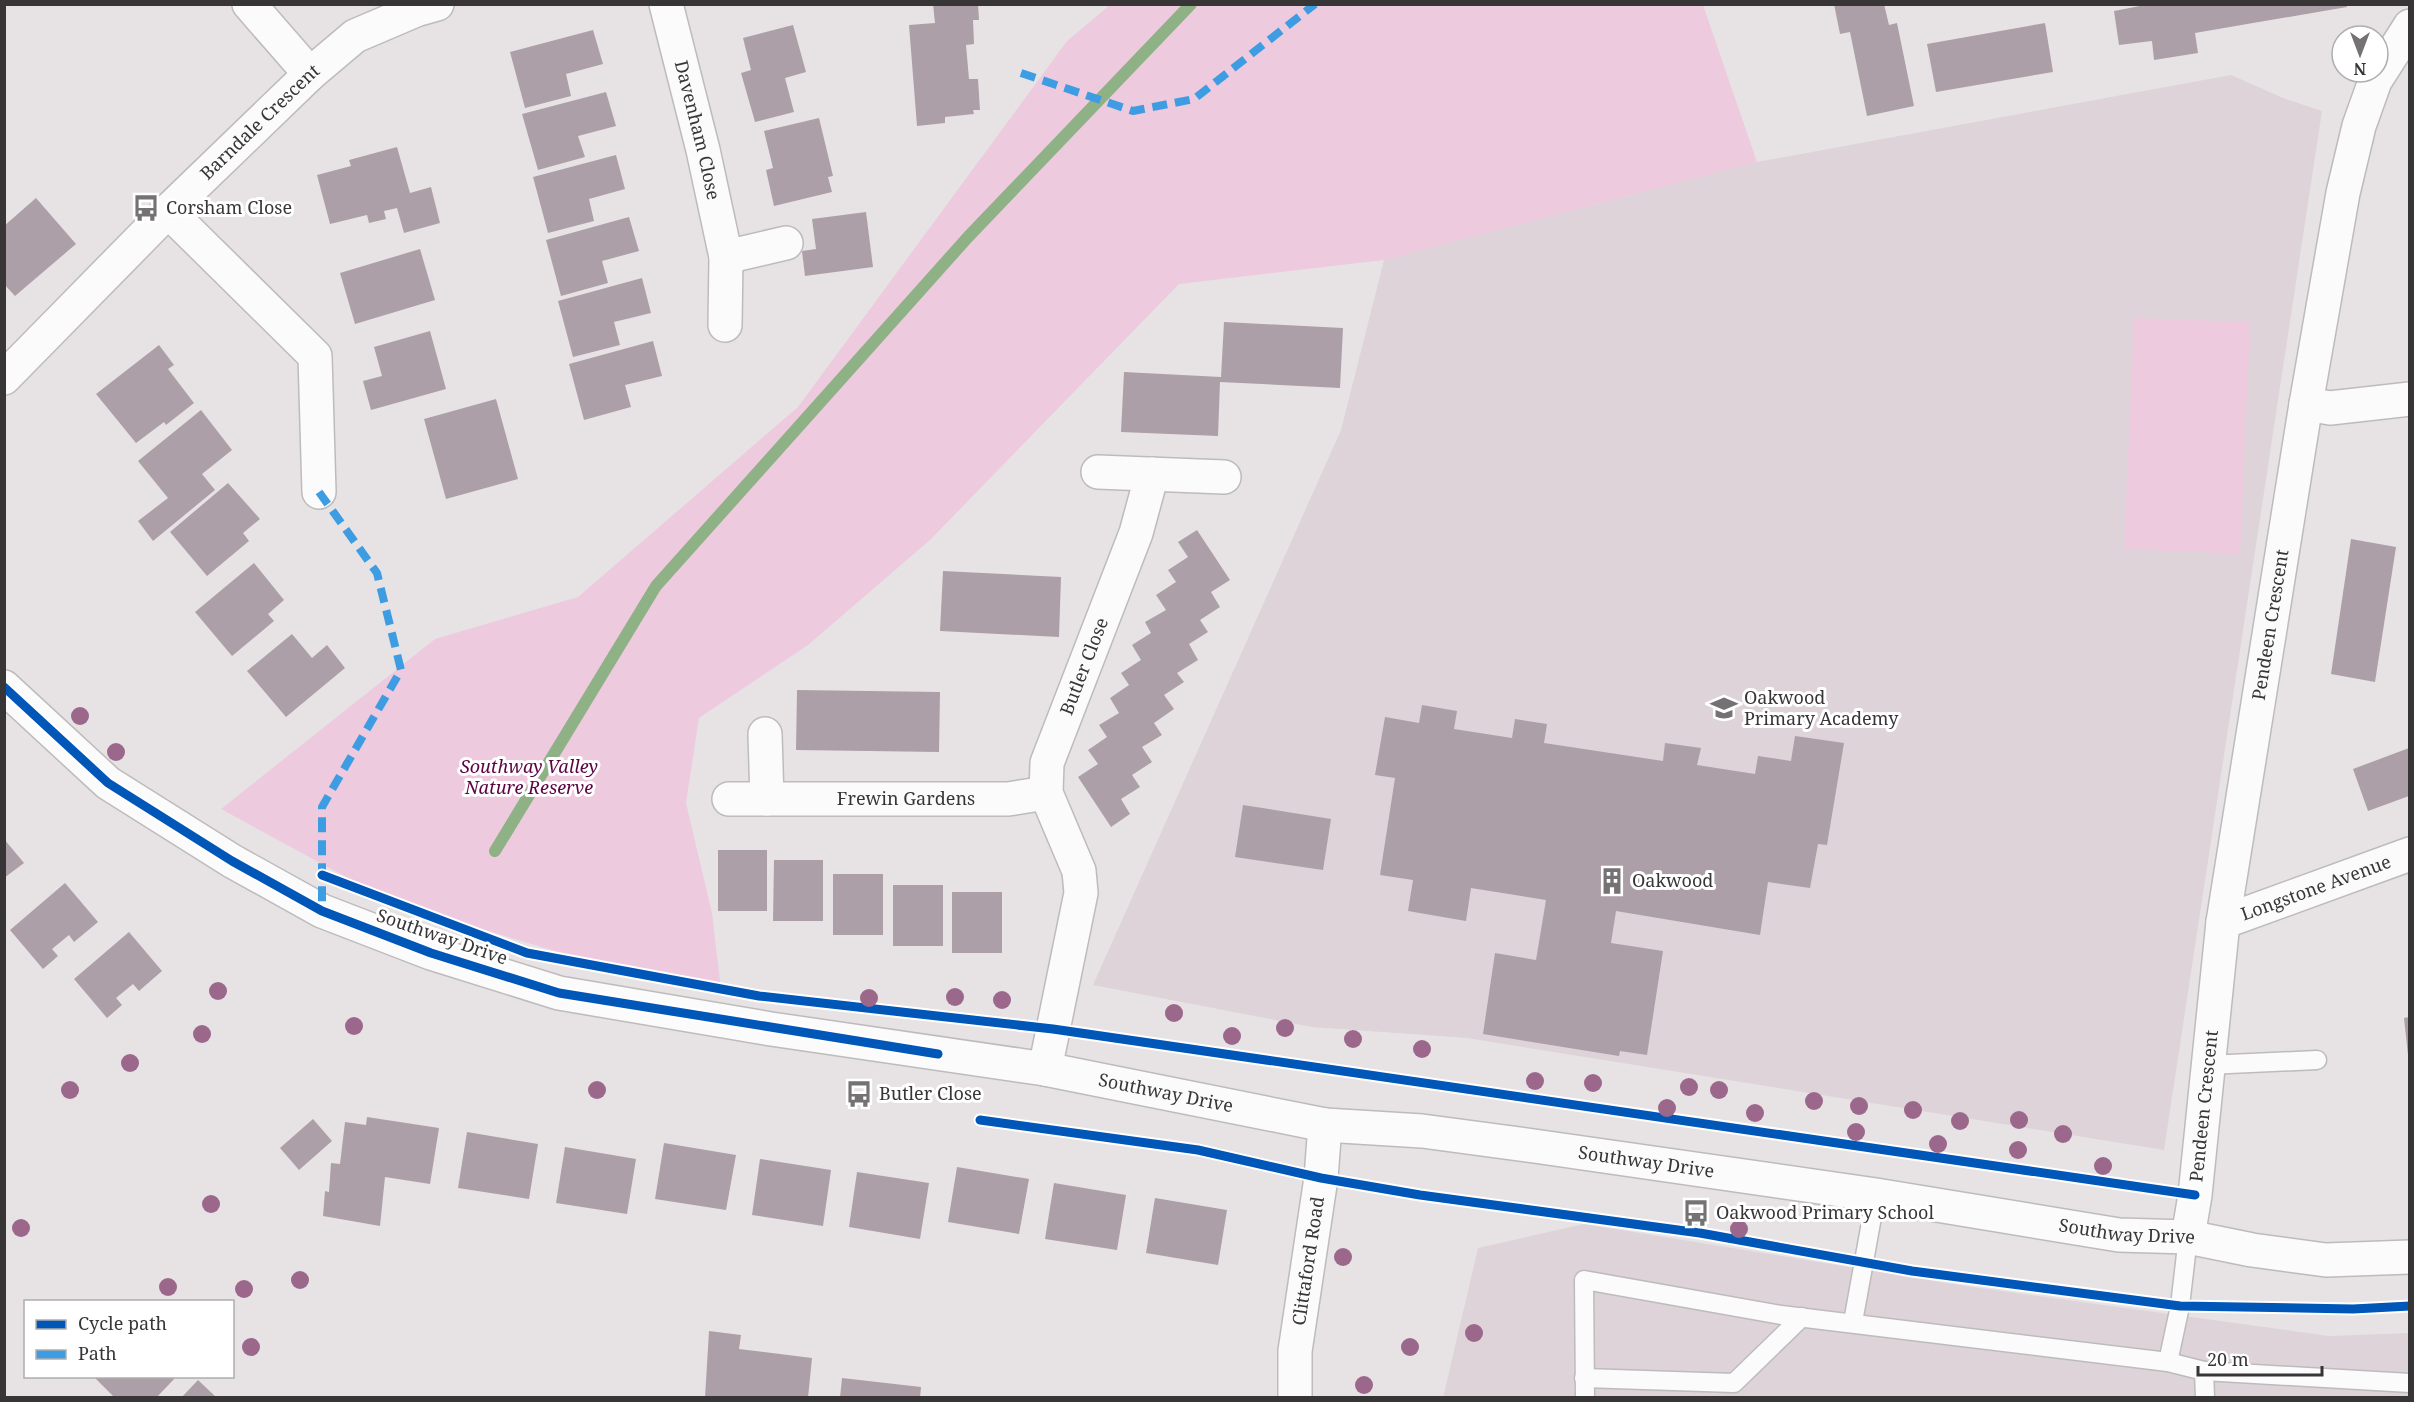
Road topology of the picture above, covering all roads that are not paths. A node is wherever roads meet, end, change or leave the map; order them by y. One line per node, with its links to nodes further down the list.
1 (249, 4): 5 (street)
2 (437, 4): 5 (street, Barndale Crescent)
3 (666, 4): 8 (street, Davenham Close)
4 (2409, 26): 12 (street, Pendeen Crescent)
5 (310, 74): 6 (street, Barndale Crescent)
6 (168, 210): 10 (street, Barndale Crescent); 16 (street)
7 (786, 243): 8 (street)
8 (726, 257): 9 (street, Davenham Close)
9 (725, 325)
10 (7, 370)
11 (2409, 399): 12 (street)
12 (2306, 404): 23 (street, Pendeen Crescent)
13 (1098, 472): 14 (street)
14 (1152, 474): 15 (street); 19 (street, Butler Close)
15 (1224, 477)
16 (319, 492)
17 (4, 687): 26 (street, Southway Drive)
18 (765, 734): 21 (street)
19 (1046, 793): 21 (street, Frewin Gardens); 26 (street, Butler Close)
20 (729, 799): 21 (street, Frewin Gardens)
21 (767, 799)
22 (2409, 854): 23 (street, Longstone Avenue)
23 (2223, 922): 25 (street, Pendeen Crescent)
24 (2317, 1060): 25 (lane)
25 (2208, 1065): 29 (street, Pendeen Crescent)
26 (1045, 1070): 27 (street, Southway Drive)
27 (1325, 1125): 28 (street, Southway Drive); 37 (street, Clittaford Road)
28 (1876, 1195): 29 (street, Southway Drive); 32 (lane)
29 (2188, 1237): 30 (street, Southway Drive); 33 (lane)
30 (2409, 1257)
31 (1802, 1317): 32 (lane); 35 (lane); 35 (lane)
32 (1853, 1322): 33 (lane)
33 (2168, 1362): 34 (lane)
34 (2204, 1371): 36 (lane); 39 (lane)
35 (1584, 1378): 38 (lane)
36 (2409, 1383)
37 (1294, 1398)
38 (1585, 1398)
39 (2205, 1398)

